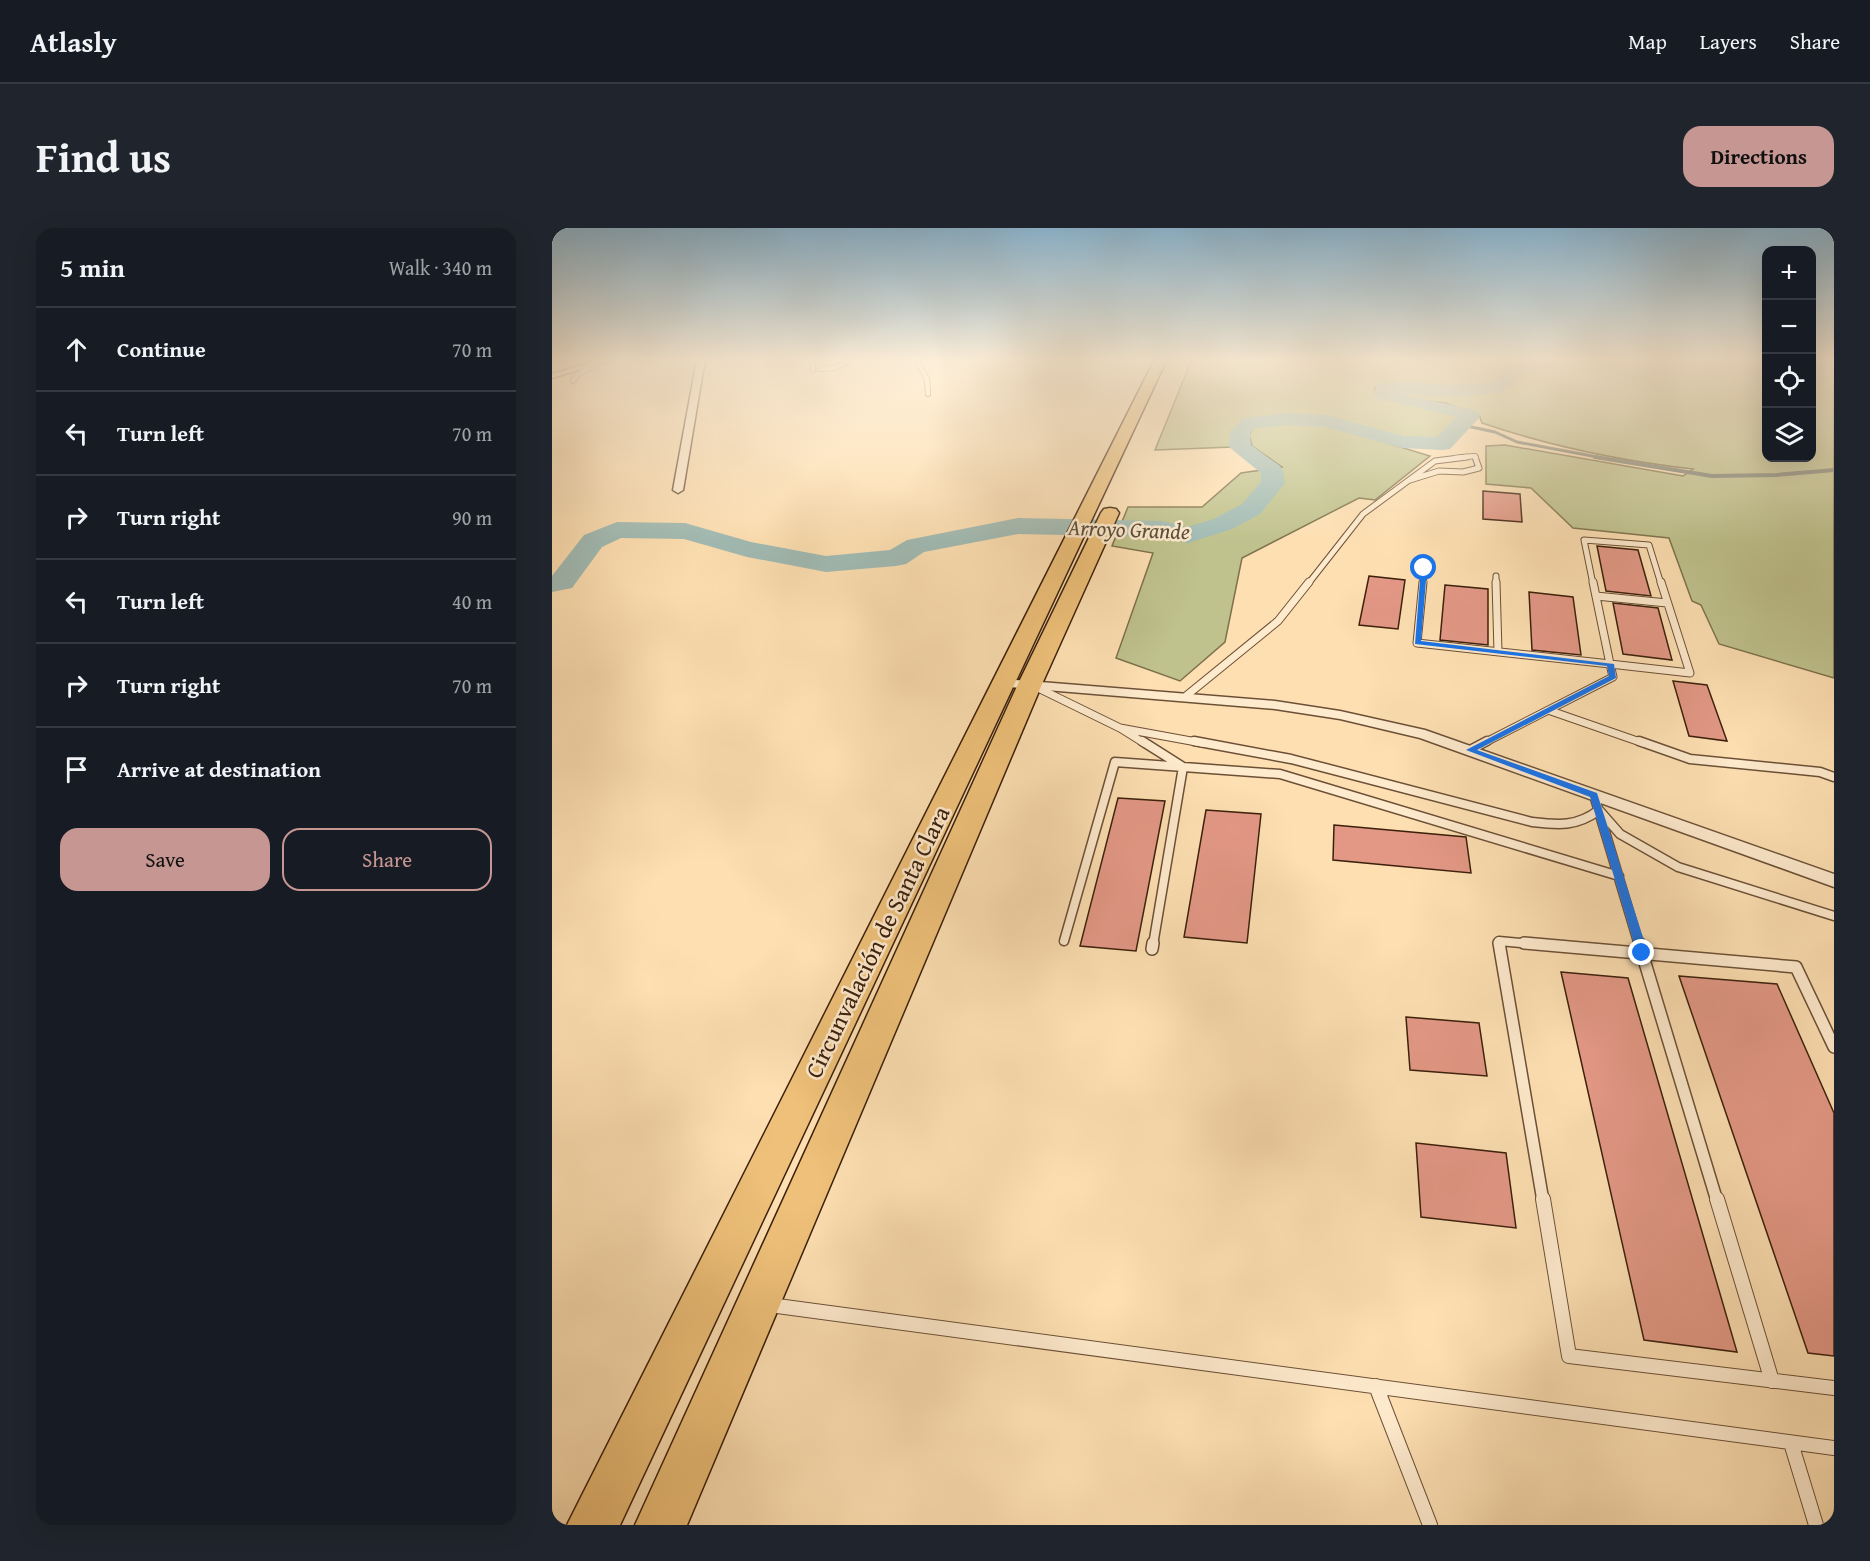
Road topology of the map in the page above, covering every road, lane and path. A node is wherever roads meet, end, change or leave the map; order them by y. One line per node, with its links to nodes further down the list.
1 (690, 420): 4 (street)
2 (1132, 420): 6 (highway, Circunvalación de Santa Clara)
3 (1410, 480): 3 (lane); 14 (lane)
4 (678, 490)
5 (1112, 507): 6 (highway, Circunvalación de Santa Clara)
6 (1083, 547): 13 (highway, Circunvalación de Santa Clara)
7 (1424, 568): 11 (lane)
8 (1496, 576): 11 (lane)
9 (1596, 596): 10 (lane); 10 (lane); 12 (lane)
10 (1667, 603): 12 (lane)
11 (1498, 652): 12 (lane)
12 (1611, 664): 15 (lane)
13 (1016, 684): 14 (street); 16 (lane); 28 (highway, Circunvalación de Santa Clara); 34 (highway, Circunvalación de Santa Clara)
14 (1186, 696): 17 (street)
15 (1548, 710): 17 (lane); 19 (lane)
16 (1120, 728): 18 (lane); 20 (lane)
17 (1470, 750): 20 (street)
18 (1183, 767): 21 (lane); 24 (lane); 25 (lane)
19 (1834, 777)
20 (1596, 802): 21 (lane); 22 (street); 23 (lane)
21 (1619, 876): 26 (lane)
22 (1834, 881)
23 (1834, 916)
24 (1064, 942)
25 (1152, 949)
26 (1642, 953): 27 (lane); 29 (lane); 29 (lane)
27 (1834, 1047)
28 (759, 1303): 30 (lane); 35 (highway, Circunvalación de Santa Clara)
29 (1772, 1381): 31 (lane)
30 (1376, 1386): 32 (lane); 36 (lane)
31 (1834, 1388)
32 (1791, 1443): 33 (lane); 37 (lane)
33 (1834, 1448)
34 (593, 1525)
35 (661, 1525)
36 (1430, 1525)
37 (1816, 1525)

